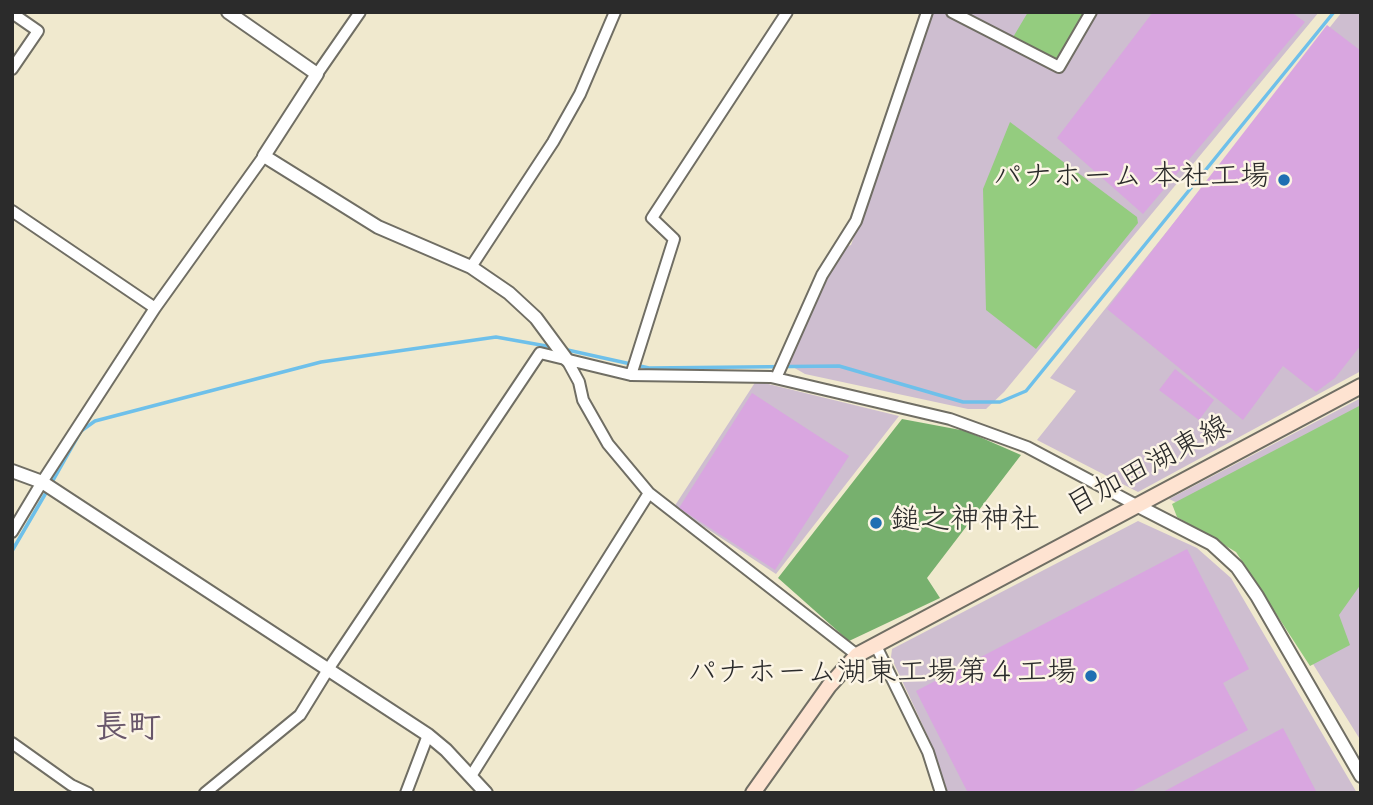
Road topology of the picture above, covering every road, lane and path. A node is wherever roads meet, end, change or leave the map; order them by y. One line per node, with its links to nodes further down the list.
1 (228, 12): 10 (street)
2 (360, 12): 10 (street)
3 (615, 12): 13 (street)
4 (787, 12): 16 (street)
5 (927, 12): 17 (street)
6 (952, 12): 7 (street)
7 (1091, 12)
8 (12, 13): 9 (street)
9 (12, 69)
10 (317, 74): 11 (street)
11 (264, 156): 13 (street); 14 (street)
12 (12, 211): 14 (street)
13 (471, 267): 15 (street)
14 (155, 308): 20 (street)
15 (566, 360): 16 (street); 21 (street); 26 (street)
16 (631, 374): 17 (street)
17 (776, 378): 22 (street)
18 (1361, 386): 22 (main road, 目加田湖東線)
19 (12, 471): 20 (street)
20 (42, 482): 23 (street); 26 (street)
21 (649, 493): 25 (street); 29 (street)
22 (1138, 506): 24 (main road, 目加田湖東線); 30 (street)
23 (12, 532)
24 (875, 644): 25 (main road, 目加田湖東線); 37 (street)
25 (857, 655): 36 (main road, 目加田湖東線)
26 (329, 668): 27 (street); 31 (street)
27 (428, 735): 29 (street); 35 (street)
28 (12, 743): 33 (street)
29 (471, 776): 32 (street)
30 (1361, 776)
31 (206, 791): 34 (street)
32 (485, 792)
33 (88, 793)
34 (194, 793)
35 (406, 793)
36 (753, 793)
37 (941, 793)

